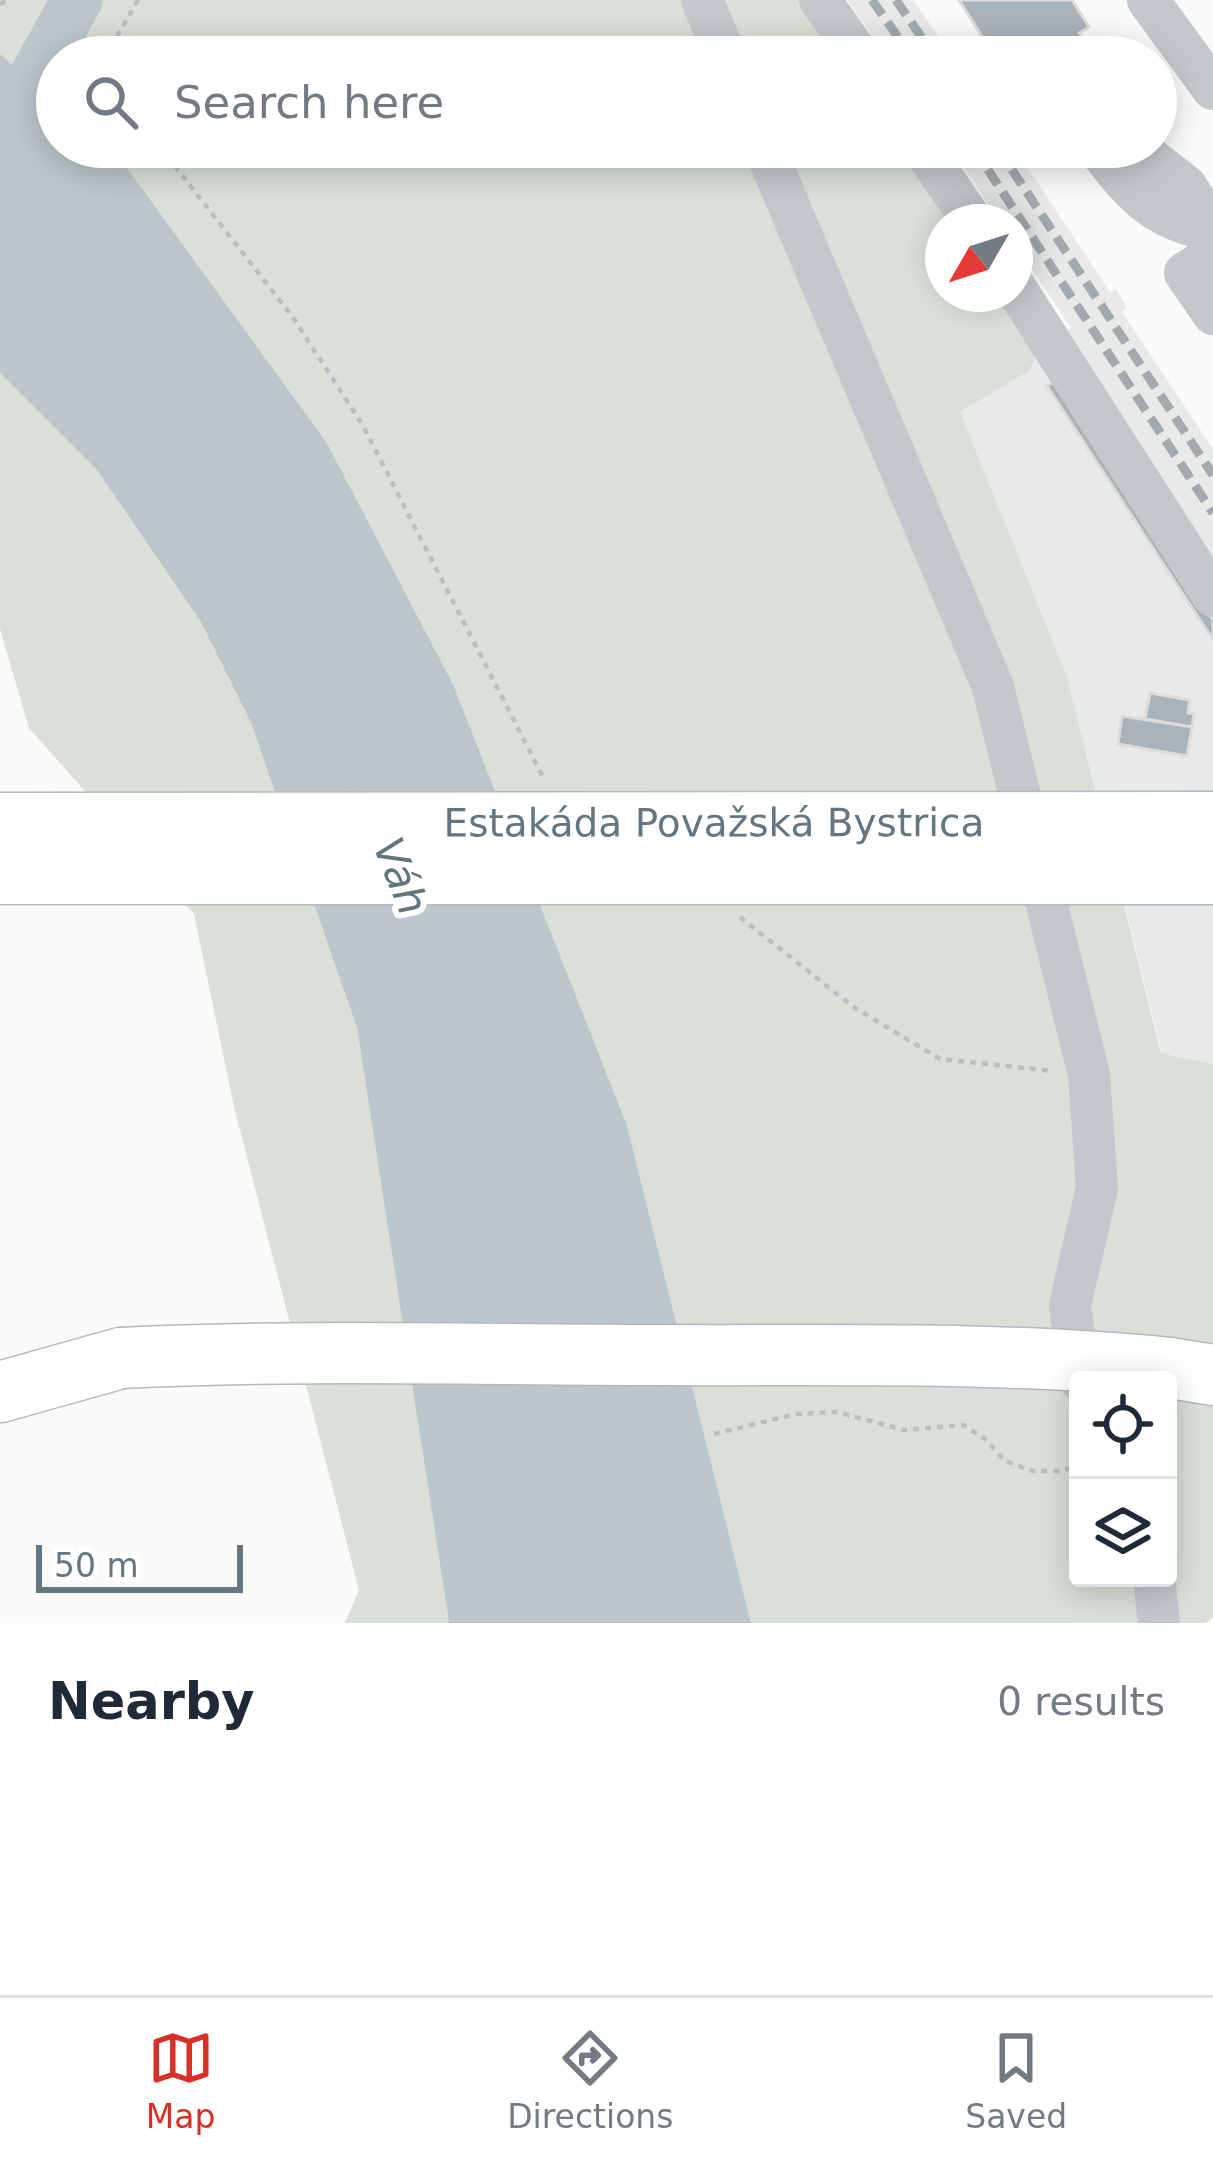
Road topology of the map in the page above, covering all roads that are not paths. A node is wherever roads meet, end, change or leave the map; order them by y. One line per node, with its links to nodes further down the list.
1 (702, 0): 4 (street)
2 (820, 0): 5 (street)
3 (1148, 0): 6 (street)
4 (717, 36)
5 (845, 36)
6 (1174, 36)
7 (1177, 40): 8 (street)
8 (1213, 89)
9 (773, 168): 25 (street)
10 (936, 168): 13 (street)
11 (1113, 168): 14 (street)
12 (1163, 168): 14 (street)
13 (961, 204)
14 (1213, 230)
15 (1199, 264): 17 (street)
16 (1031, 312): 18 (street)
17 (1213, 314)
18 (1213, 596)
19 (1213, 822): 20 (highway, Estakáda Považská Bystrica, bridge)
20 (0, 823)
21 (0, 874): 22 (highway, Estakáda Považská Bystrica, bridge)
22 (1213, 874)
23 (0, 1346): 24 (highway)
24 (121, 1358): 26 (highway, bridge); 27 (highway)
25 (1079, 1371)
26 (1191, 1372)
27 (0, 1392)
28 (1155, 1587): 29 (street)
29 (1159, 1623)

